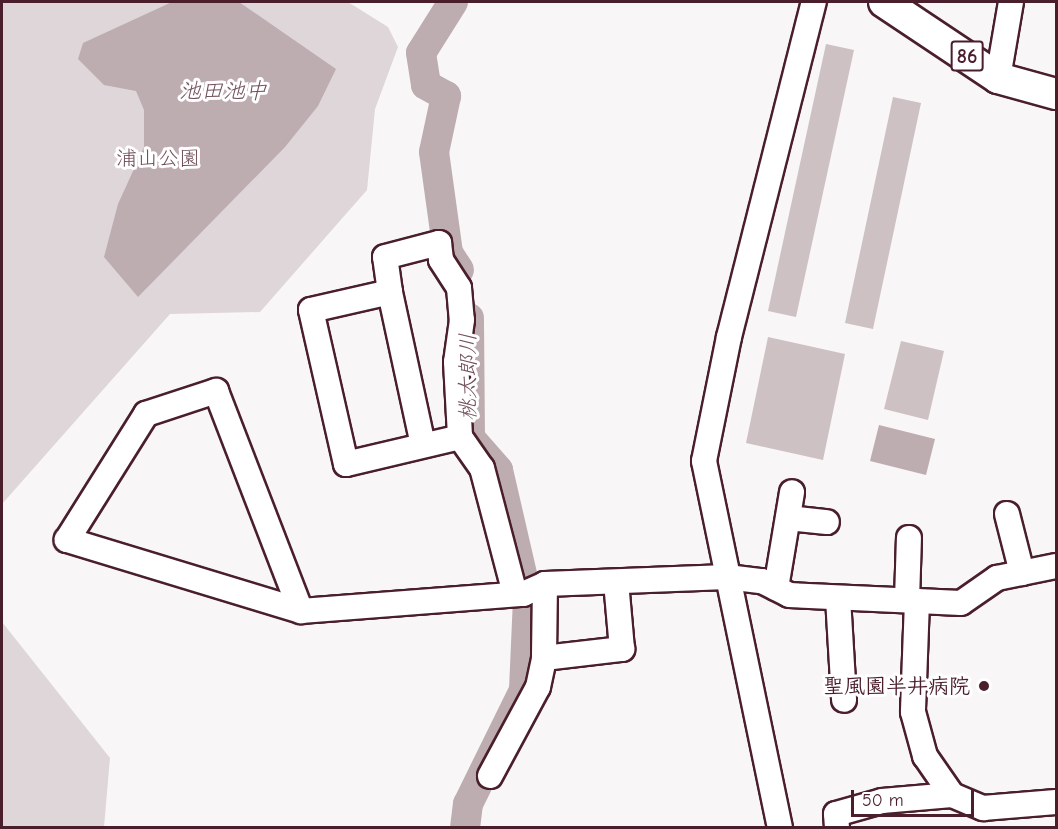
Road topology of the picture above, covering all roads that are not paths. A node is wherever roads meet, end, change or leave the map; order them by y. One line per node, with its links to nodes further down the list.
1 (814, 2): 17 (street)
2 (884, 2): 4 (main road, 86)
3 (1011, 2): 5 (street)
4 (913, 10): 5 (main road, 86)
5 (998, 78): 6 (main road, 86)
6 (1056, 94)
7 (390, 292): 8 (street); 9 (street); 9 (street)
8 (460, 437): 9 (street); 21 (street)
9 (423, 445)
10 (792, 492): 12 (street)
11 (1007, 514): 16 (street)
12 (788, 518): 13 (street); 20 (street)
13 (827, 522)
14 (909, 538): 23 (street)
15 (1056, 566): 16 (street)
16 (1022, 573): 23 (street)
17 (727, 577): 18 (street); 20 (street); 30 (street)
18 (616, 582): 19 (street); 25 (street)
19 (545, 584): 21 (street); 25 (street)
20 (776, 588): 22 (street)
21 (515, 594): 24 (street)
22 (838, 598): 23 (street); 26 (street)
23 (912, 600): 28 (street)
24 (301, 611): 24 (street)
25 (544, 658): 27 (street)
26 (844, 700)
27 (489, 776)
28 (952, 795): 29 (street); 31 (street)
29 (1056, 802)
30 (780, 828)
31 (837, 828)

